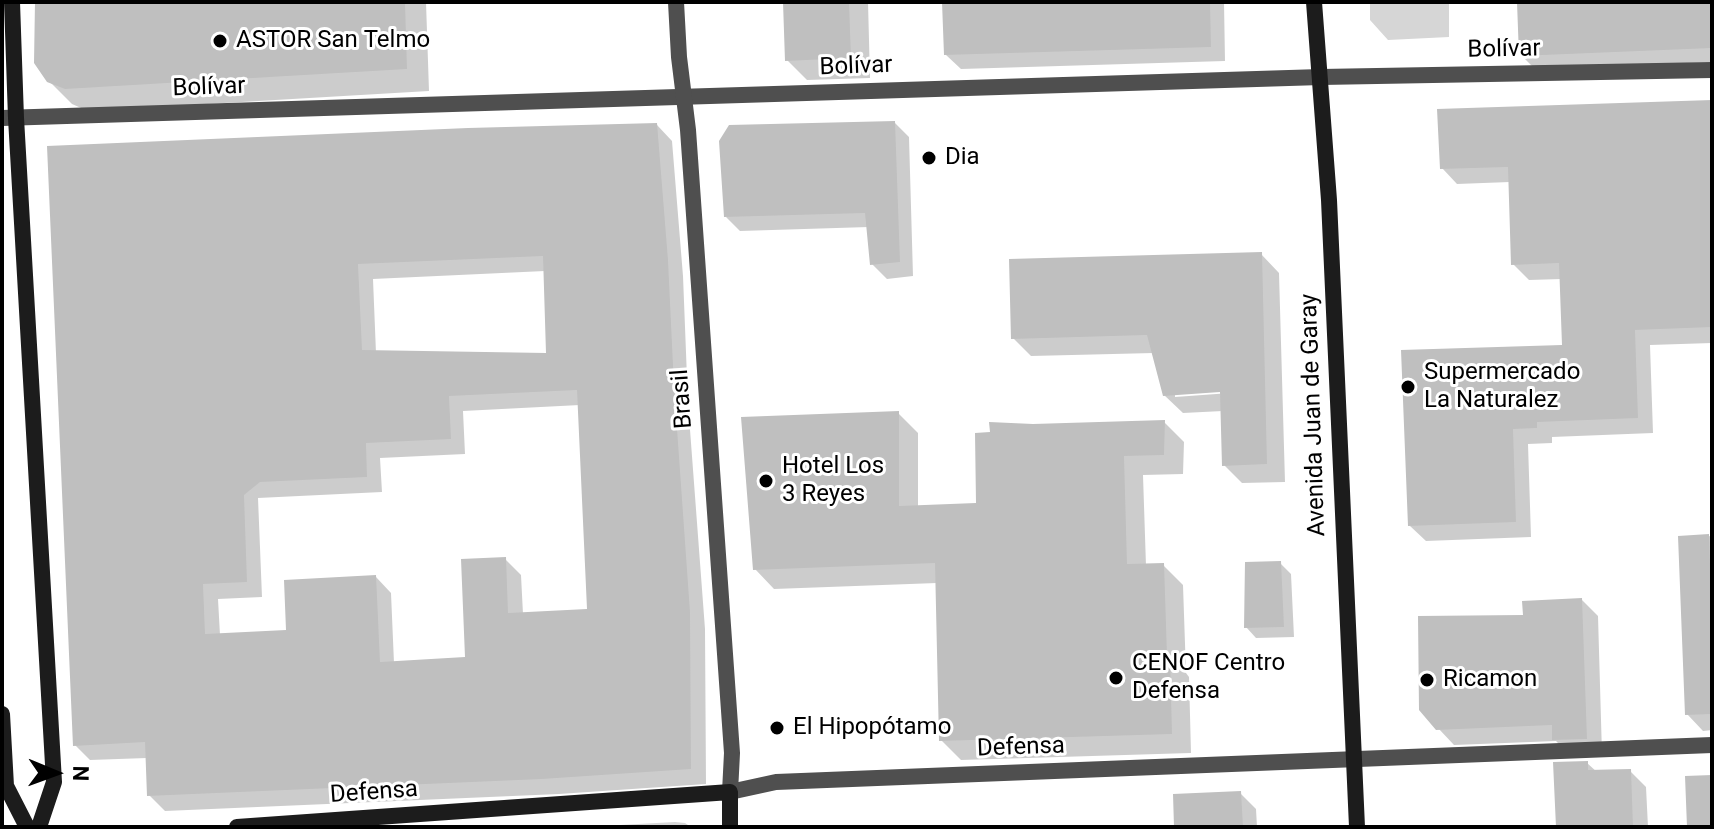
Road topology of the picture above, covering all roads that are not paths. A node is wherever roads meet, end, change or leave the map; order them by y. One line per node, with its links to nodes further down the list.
1 (12, 2): 7 (main road)
2 (676, 2): 6 (street, Brasil)
3 (1314, 2): 5 (main road, Avenida Juan de Garay)
4 (1712, 70): 5 (street, Bolívar)
5 (1321, 77): 6 (street, Bolívar); 10 (main road, Avenida Juan de Garay)
6 (684, 97): 7 (street, Bolívar); 11 (street, Brasil)
7 (9, 118): 13 (main road)
8 (2, 714): 12 (main road)
9 (1712, 745): 10 (street, Defensa)
10 (1353, 758): 11 (street, Defensa); 16 (main road, Avenida Juan de Garay)
11 (730, 792): 14 (main road, Defensa); 15 (main road)
12 (27, 827)
13 (39, 827)
14 (237, 827)
15 (730, 827)
16 (1357, 827)

